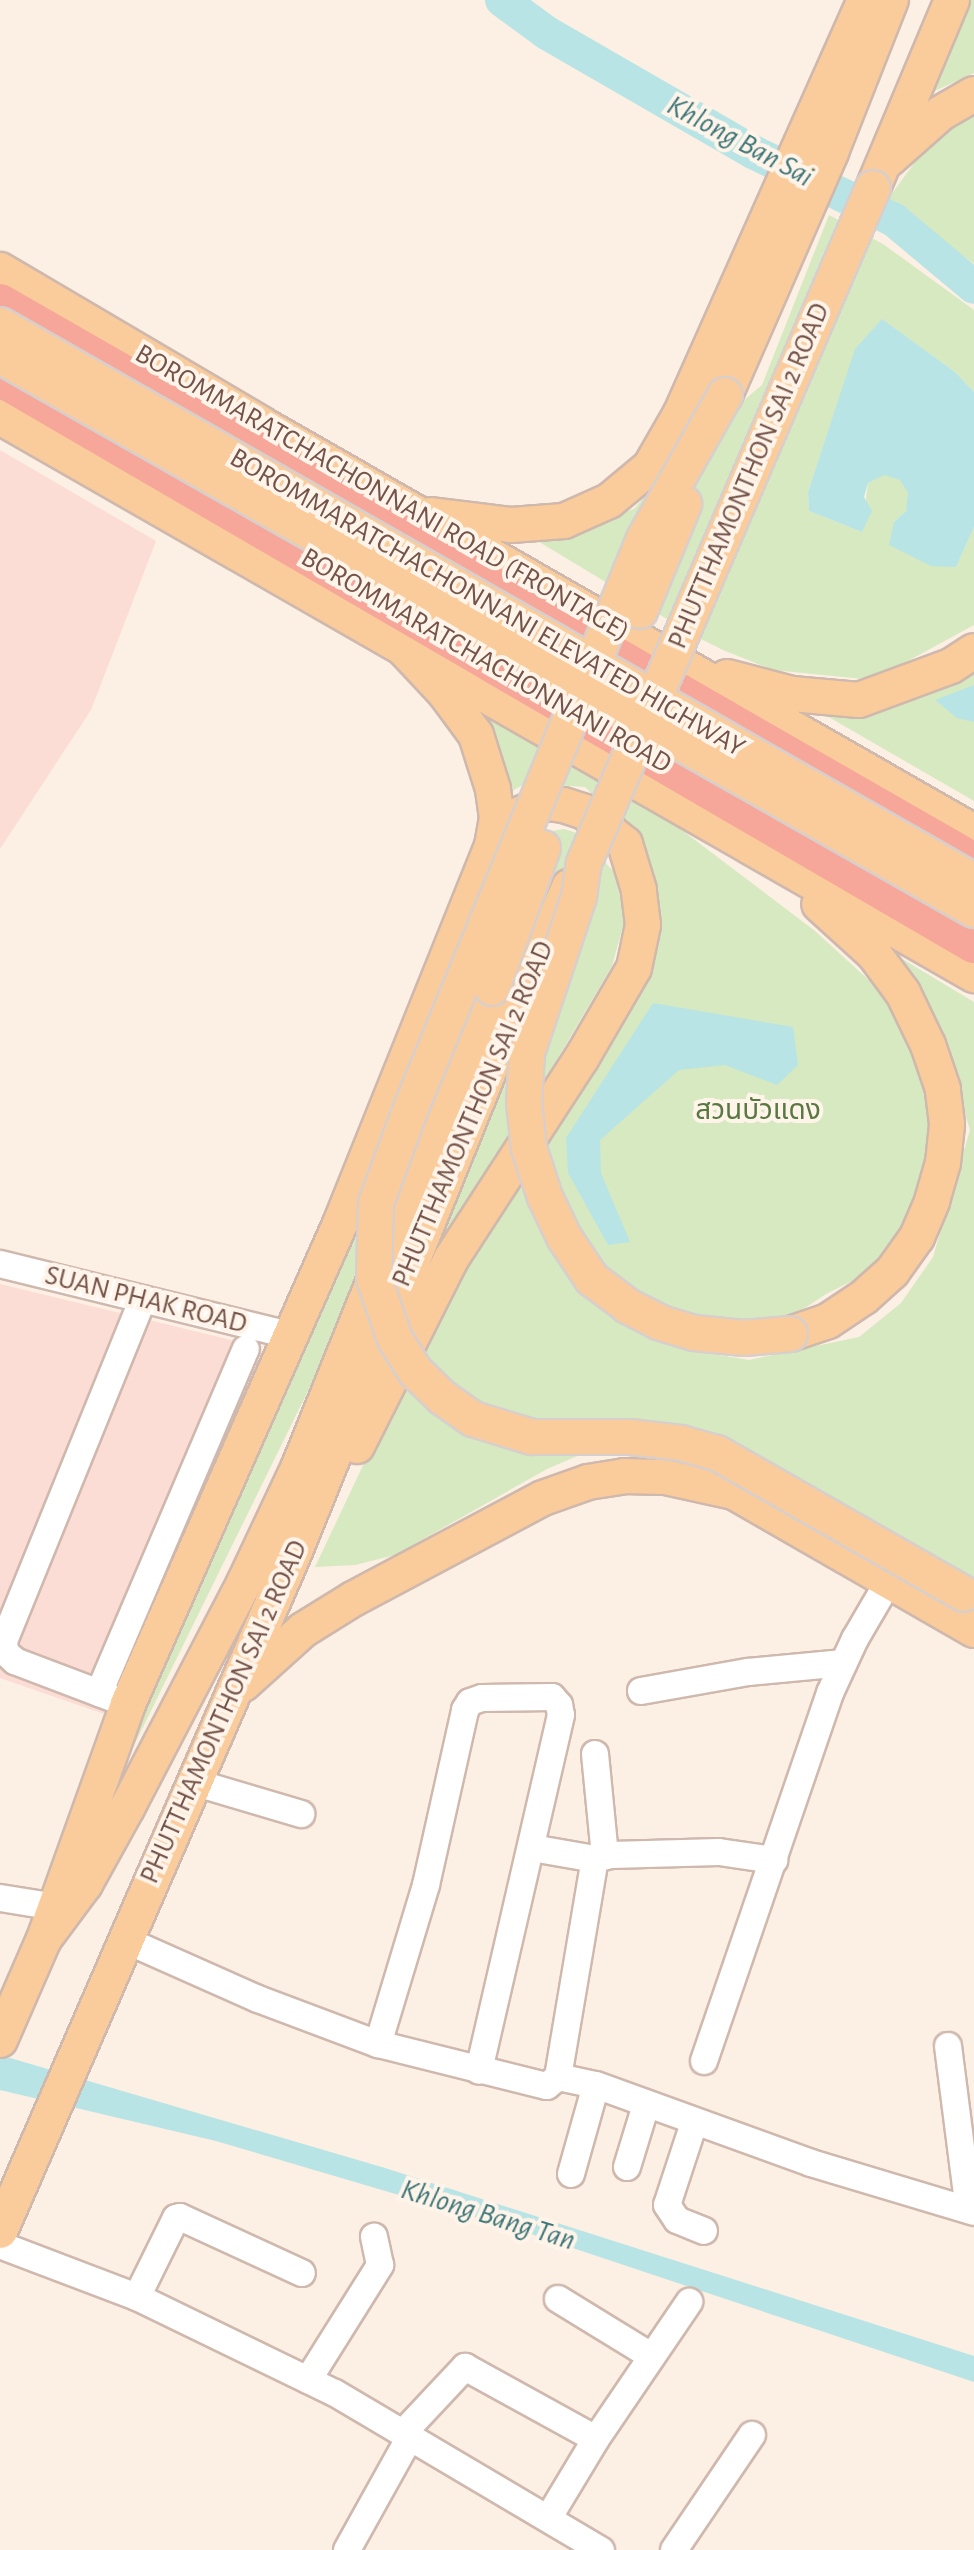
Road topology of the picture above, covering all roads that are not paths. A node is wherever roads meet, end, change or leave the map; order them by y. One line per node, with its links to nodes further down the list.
1 (865, 0): 5 (main road)
2 (891, 0): 5 (main road, PHUTTHAMONTHON SAI 2 ROAD)
3 (952, 0): 6 (main road, PHUTTHAMONTHON SAI 2 ROAD)
4 (974, 94): 6 (main road)
5 (817, 147): 12 (main road, PHUTTHAMONTHON SAI 2 ROAD); 14 (main road)
6 (878, 176): 22 (main road, PHUTTHAMONTHON SAI 2 ROAD, bridge)
7 (0, 270): 14 (main road, BOROMMARATCHACHONNANI ROAD (FRONTAGE))
8 (0, 303): 21 (highway)
9 (0, 325): 23 (main road, BOROMMARATCHACHONNANI ELEVATED HIGHWAY, bridge)
10 (0, 356): 24 (main road, BOROMMARATCHACHONNANI ELEVATED HIGHWAY, bridge)
11 (0, 377): 25 (highway, BOROMMARATCHACHONNANI ROAD)
12 (725, 395): 33 (main road, bridge); 47 (main road, PHUTTHAMONTHON SAI 2 ROAD, bridge)
13 (0, 417): 15 (main road)
14 (415, 512): 17 (main road, BOROMMARATCHACHONNANI ROAD (FRONTAGE))
15 (402, 647): 18 (main road); 20 (main road)
16 (974, 651): 17 (main road)
17 (680, 664): 19 (main road, BOROMMARATCHACHONNANI ROAD (FRONTAGE))
18 (710, 825): 22 (main road, bridge); 26 (main road)
19 (974, 832)
20 (492, 846): 29 (main road); 31 (main road)
21 (974, 862)
22 (584, 863): 31 (main road, PHUTTHAMONTHON SAI 2 ROAD)
23 (974, 881)
24 (974, 910)
25 (974, 944)
26 (974, 975)
27 (0, 1264): 28 (street, SUAN PHAK ROAD)
28 (143, 1299): 29 (street, SUAN PHAK ROAD); 37 (street)
29 (293, 1336): 37 (main road)
30 (246, 1349): 37 (street)
31 (293, 1556): 38 (main road, PHUTTHAMONTHON SAI 2 ROAD)
32 (890, 1579): 34 (main road); 35 (street); 38 (main road)
33 (969, 1597)
34 (974, 1630)
35 (844, 1663): 36 (street); 44 (street)
36 (641, 1691)
37 (113, 1698): 46 (main road)
38 (230, 1698): 40 (main road, PHUTTHAMONTHON SAI 2 ROAD)
39 (595, 1754): 43 (street)
40 (193, 1782): 41 (street); 48 (main road, PHUTTHAMONTHON SAI 2 ROAD)
41 (301, 1814)
42 (532, 1848): 43 (street); 50 (street); 53 (street)
43 (600, 1858): 44 (street); 54 (street)
44 (774, 1860): 52 (street)
45 (0, 1898): 46 (street)
46 (56, 1907): 47 (main road)
47 (44, 1939): 49 (main road, PHUTTHAMONTHON SAI 2 ROAD)
48 (125, 1940): 50 (street); 61 (main road, PHUTTHAMONTHON SAI 2 ROAD)
49 (1, 2038)
50 (378, 2044): 53 (street)
51 (948, 2046): 60 (street)
52 (704, 2061)
53 (479, 2071): 54 (street)
54 (558, 2077): 55 (street)
55 (596, 2085): 56 (street); 59 (street)
56 (646, 2105): 57 (street); 58 (street)
57 (694, 2123): 60 (street); 62 (street)
58 (627, 2167)
59 (571, 2174)
60 (972, 2211)
61 (0, 2231)
62 (704, 2231)
63 (374, 2237): 70 (street)
64 (0, 2245): 66 (street)
65 (302, 2273): 66 (street)
66 (137, 2297): 70 (street)
67 (558, 2299): 69 (street)
68 (689, 2302): 69 (street)
69 (651, 2356): 73 (street)
70 (308, 2380): 71 (street)
71 (407, 2435): 73 (street); 74 (street); 75 (street)
72 (752, 2435): 77 (street)
73 (596, 2439): 74 (street)
74 (549, 2517): 76 (street)
75 (347, 2550)
76 (601, 2550)
77 (674, 2550)

